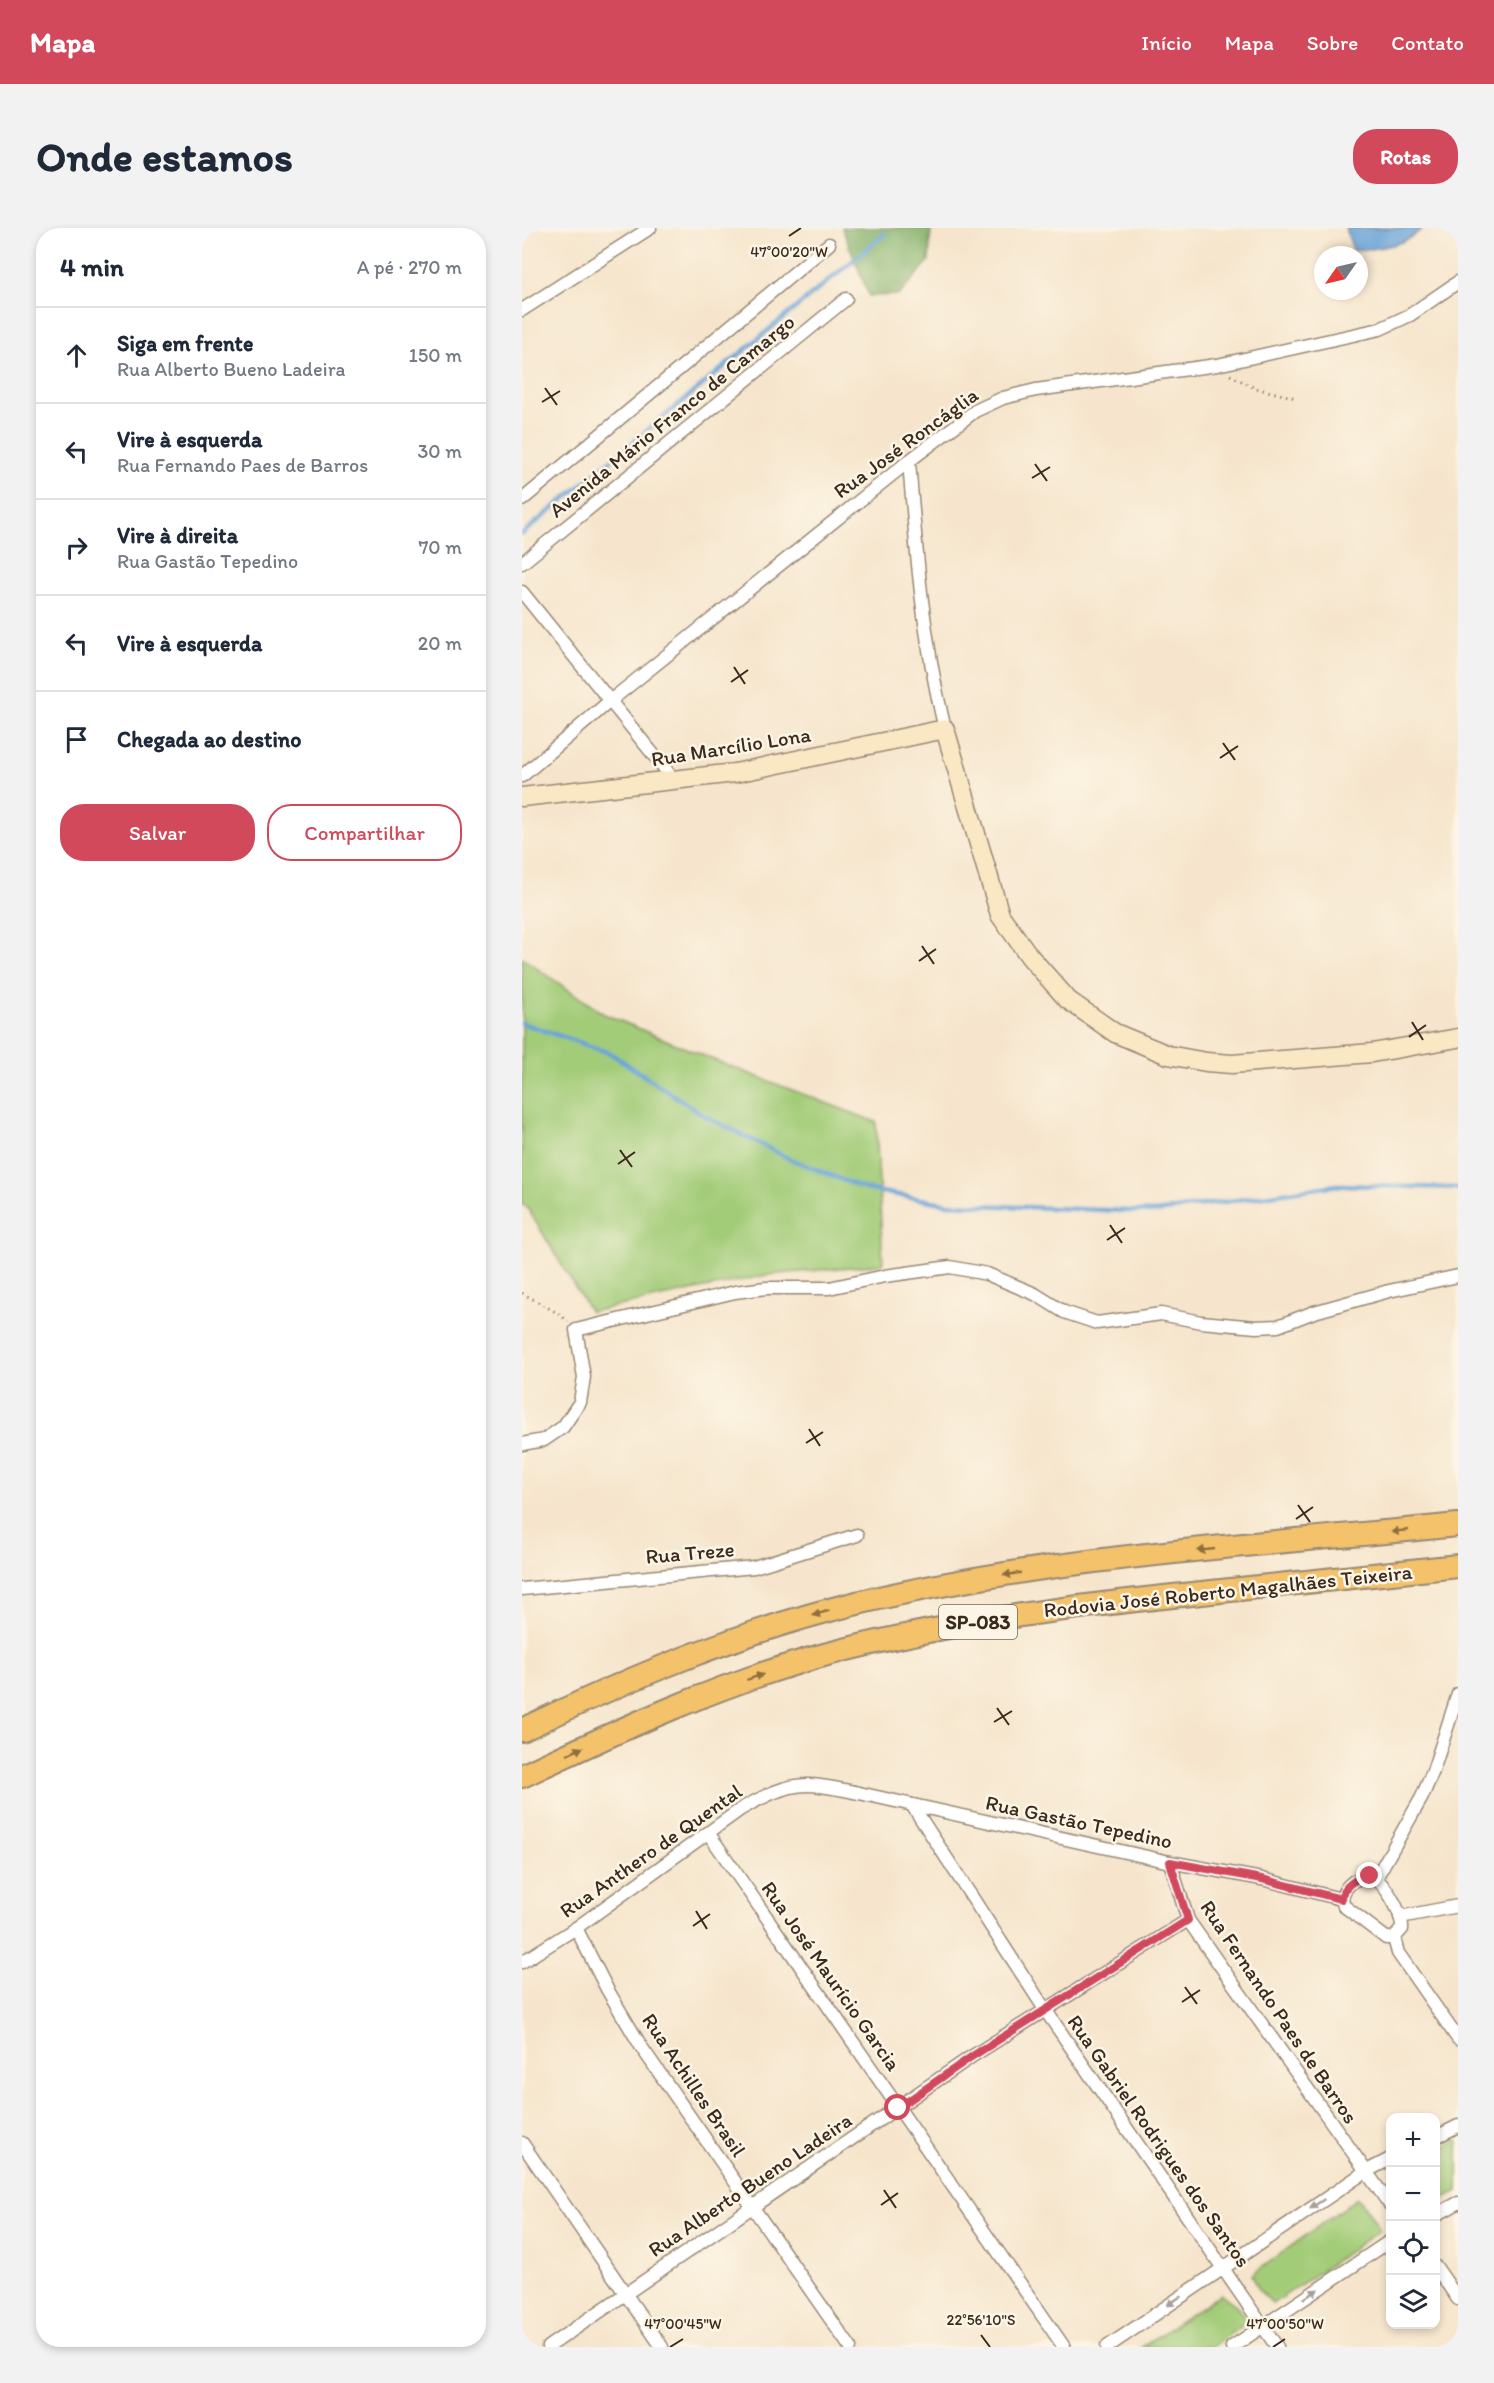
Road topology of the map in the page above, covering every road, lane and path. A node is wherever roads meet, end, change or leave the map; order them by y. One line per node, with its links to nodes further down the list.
1 (650, 228): 5 (street)
2 (830, 244): 9 (street, Avenida Mário Franco de Camargo)
3 (1458, 282): 6 (street, Rua José Roncáglia)
4 (846, 299): 10 (street, Avenida Mário Franco de Camargo)
5 (522, 310)
6 (1216, 365): 7 (path); 8 (street, Rua José Roncáglia)
7 (1296, 398)
8 (909, 461): 12 (street, Rua José Roncáglia); 13 (street)
9 (522, 500)
10 (522, 563)
11 (522, 592): 12 (street)
12 (610, 701): 14 (street, Rua José Roncáglia); 15 (street)
13 (945, 729): 15 (street, Rua Marcílio Lona); 17 (street)
14 (522, 776)
15 (674, 780): 16 (street, Rua Marcílio Lona)
16 (522, 798)
17 (1458, 1038)
18 (1458, 1276): 20 (street)
19 (522, 1293): 20 (path)
20 (576, 1329): 21 (street)
21 (522, 1444)
22 (1458, 1526): 27 (highway, Rodovia José Roberto Magalhães Teixeira / SP-083, one-way to 27)
23 (857, 1535): 25 (street, Rua Treze)
24 (1458, 1566): 28 (highway, Rodovia José Roberto Magalhães Teixeira / SP-083, one-way to 24)
25 (522, 1589)
26 (1458, 1694): 33 (street)
27 (522, 1730)
28 (522, 1776)
29 (808, 1785): 30 (street, Rua Gastão Tepedino); 31 (street, Rua Anthero de Quental)
30 (912, 1805): 32 (street, Rua Gastão Tepedino); 41 (street, Rua Gabriel Rodrigues dos Santos)
31 (709, 1834): 38 (street, Rua Anthero de Quental); 43 (street, Rua José Maurício Garcia)
32 (1170, 1862): 34 (street, Rua Gastão Tepedino); 37 (street, Rua Fernando Paes de Barros)
33 (1376, 1878): 34 (street); 36 (street)
34 (1341, 1899): 39 (street)
35 (1458, 1906): 36 (street)
36 (1400, 1917): 39 (street)
37 (1188, 1920): 41 (street, Rua Alberto Bueno Ladeira); 48 (street, Rua Fernando Paes de Barros)
38 (576, 1929): 40 (street, Rua Anthero de Quental); 51 (street, Rua Achilles Brasil)
39 (1394, 1938): 42 (street)
40 (522, 1962)
41 (1046, 2011): 43 (street, Rua Alberto Bueno Ladeira); 54 (street, Rua Gabriel Rodrigues dos Santos)
42 (1458, 2039)
43 (898, 2108): 51 (street, Rua Alberto Bueno Ladeira); 62 (street, Rua José Maurício Garcia)
44 (1458, 2126): 45 (street)
45 (1440, 2135)
46 (522, 2143): 56 (street)
47 (1386, 2161): 48 (street)
48 (1365, 2172): 49 (street, Rua Fernando Paes de Barros); 54 (street, one-way to 54)
49 (1386, 2200)
50 (1458, 2203): 52 (street)
51 (754, 2207): 56 (street, Rua Alberto Bueno Ladeira); 61 (street, Rua Achilles Brasil)
52 (1440, 2213)
53 (1386, 2244): 58 (street, one-way to 53)
54 (1223, 2268): 58 (street, Rua Gabriel Rodrigues dos Santos); 63 (street, one-way to 63)
55 (1440, 2273): 57 (street)
56 (625, 2294): 59 (street, Rua Alberto Bueno Ladeira); 60 (street)
57 (1458, 2299)
58 (1262, 2326): 64 (street); 65 (street, Rua Gabriel Rodrigues dos Santos)
59 (548, 2347)
60 (662, 2347)
61 (850, 2347)
62 (1064, 2347)
63 (1107, 2347)
64 (1232, 2347)
65 (1277, 2347)

